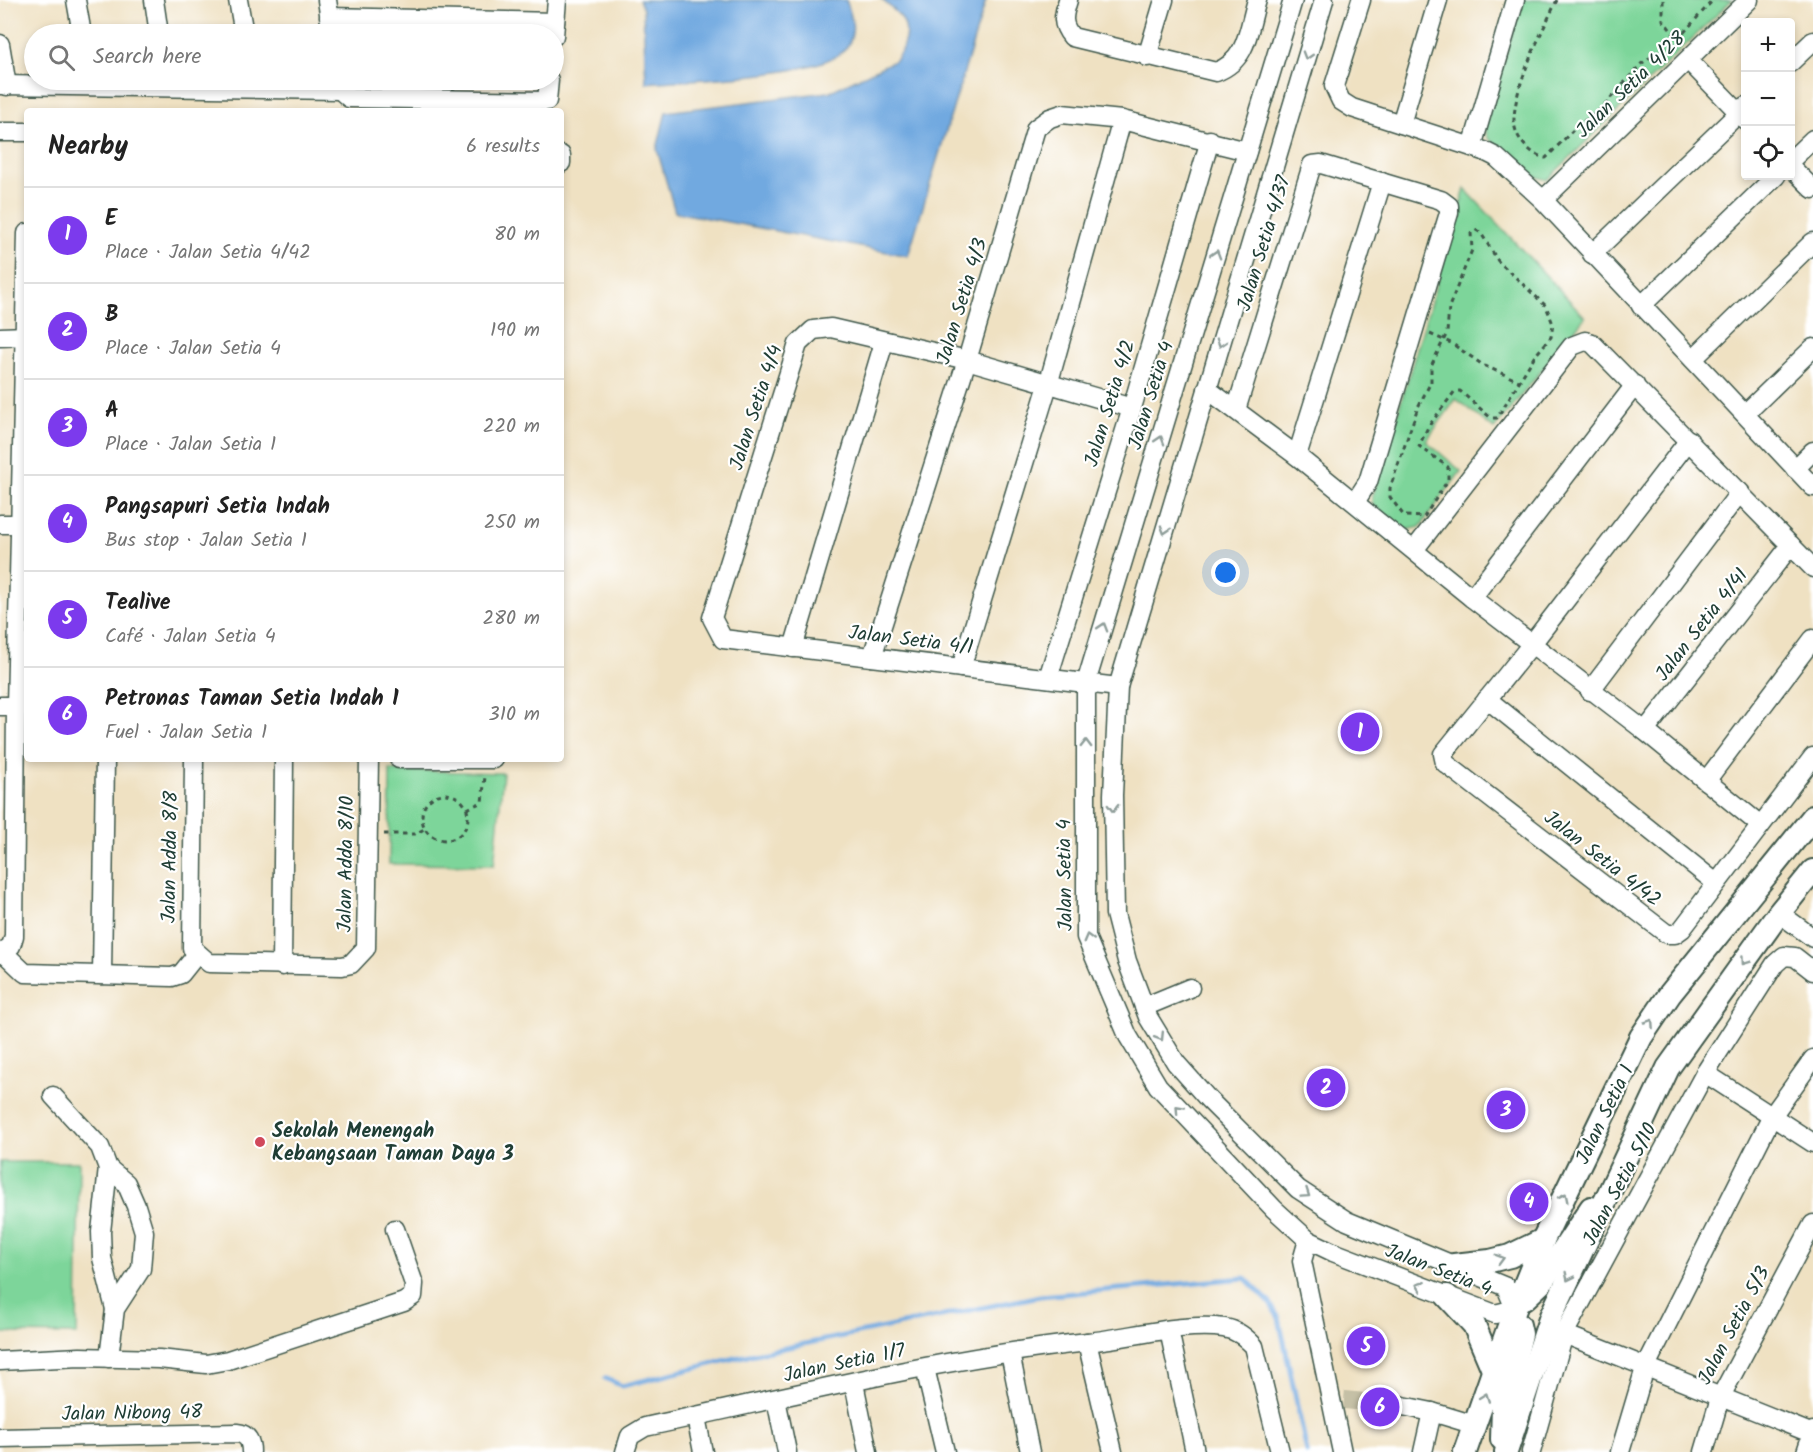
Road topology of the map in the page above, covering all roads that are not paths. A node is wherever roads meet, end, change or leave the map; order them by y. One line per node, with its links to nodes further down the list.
1 (76, 0): 15 (street)
2 (154, 0): 16 (street)
3 (238, 0): 17 (street)
4 (557, 0): 19 (street)
5 (1068, 0): 22 (street)
6 (1164, 0): 22 (street)
7 (1257, 0): 22 (street)
8 (1293, 0): 38 (street, Jalan Setia 4)
9 (1324, 0): 56 (street, Jalan Setia 4, one-way to 56)
10 (1361, 0): 32 (street)
11 (1438, 0): 32 (street)
12 (1515, 0): 37 (street)
13 (1749, 0): 24 (street, Jalan Setia 4/28)
14 (329, 17): 18 (street)
15 (80, 24)
16 (158, 24)
17 (242, 24)
18 (460, 24)
19 (555, 24)
20 (1813, 41): 23 (street)
21 (0, 44): 26 (street)
22 (1147, 57)
23 (1795, 59)
24 (1688, 60): 29 (street); 44 (street, Jalan Setia 4/28)
25 (24, 85): 26 (street)
26 (3, 86)
27 (343, 90): 28 (street)
28 (548, 90)
29 (1741, 111)
30 (1741, 115): 46 (street)
31 (1122, 120): 35 (street, Jalan Setia 4/3); 53 (street, Jalan Setia 4/3); 54 (street)
32 (1401, 124): 37 (street)
33 (0, 132): 34 (street)
34 (24, 132)
35 (1210, 140): 38 (street, Jalan Setia 4/3); 57 (street, Jalan Setia 4/2)
36 (1813, 140): 39 (street)
37 (1472, 147): 44 (street)
38 (1247, 152): 80 (street, Jalan Setia 4, one-way to 38)
39 (1795, 157)
40 (1795, 170): 43 (street)
41 (1772, 180): 47 (street)
42 (1382, 182): 58 (street, Jalan Setia 4/37); 62 (street); 66 (street, Jalan Setia 4/37)
43 (1813, 189)
44 (1543, 200): 46 (street)
45 (1813, 242): 52 (street)
46 (1592, 254): 47 (street)
47 (1641, 306): 52 (street)
48 (0, 336): 49 (street)
49 (24, 336)
50 (884, 342): 53 (street, Jalan Setia 4/4); 73 (street, Jalan Setia 4/4); 76 (street)
51 (1813, 348): 59 (street)
52 (1693, 359): 59 (street)
53 (967, 360): 54 (street, Jalan Setia 4/4); 77 (street, Jalan Setia 4/3)
54 (1048, 385): 57 (street, Jalan Setia 4/4); 78 (street)
55 (1635, 385): 60 (street); 70 (street); 72 (street)
56 (1207, 389): 58 (street); 81 (street, Jalan Setia 4, one-way to 81)
57 (1132, 408): 79 (street, Jalan Setia 4/2)
58 (1236, 410): 62 (street)
59 (1745, 414): 63 (street)
60 (1689, 440): 65 (street); 75 (street, Jalan Setia 4/42)
61 (1813, 451): 63 (street)
62 (1298, 456): 66 (street)
63 (1795, 469): 64 (street)
64 (1813, 487)
65 (1740, 492): 69 (street); 82 (street)
66 (1355, 502): 70 (street)
67 (0, 524): 68 (street)
68 (24, 524): 84 (street)
69 (1791, 545): 71 (street); 85 (street, Jalan Setia 4/41)
70 (1414, 550): 72 (street)
71 (1813, 568)
72 (1472, 598): 75 (street)
73 (712, 618): 76 (street, Jalan Setia 4/1)
74 (1813, 639): 91 (street)
75 (1531, 645): 82 (street); 83 (street, Jalan Setia 4/42)
76 (793, 648): 77 (street, Jalan Setia 4/1)
77 (873, 657): 78 (street, Jalan Setia 4/1)
78 (961, 668): 79 (street, Jalan Setia 4/1)
79 (1048, 678): 80 (street, Jalan Setia 4/1)
80 (1086, 683): 81 (street, Jalan Setia 4/1); 116 (street, Jalan Setia 4, one-way to 80)
81 (1118, 687): 106 (street, Jalan Setia 4, one-way to 106)
82 (1590, 691): 85 (street)
83 (1487, 699): 96 (street); 96 (street, Jalan Setia 4/42)
84 (14, 706): 100 (street)
85 (1645, 731): 91 (street)
86 (1813, 757): 93 (street, Jalan Setia 4/42)
87 (105, 762): 104 (street)
88 (194, 762): 101 (street, Jalan Adda 8/8)
89 (284, 762): 102 (street)
90 (369, 762): 102 (street, Jalan Adda 8/10)
91 (1706, 781): 93 (street)
92 (1813, 817): 94 (main road, Jalan Setia 1)
93 (1759, 824): 96 (street, Jalan Setia 4/42)
94 (1790, 843): 97 (main road); 99 (main road, Jalan Setia 1)
95 (1813, 871): 97 (main road, Jalan Setia 1)
96 (1716, 883)
97 (1779, 913): 98 (street); 99 (main road); 112 (main road, Jalan Setia 1, one-way to 112)
98 (1813, 938)
99 (1708, 948): 117 (main road, Jalan Setia 1, one-way to 99)
100 (1, 953): 104 (street)
101 (197, 954): 102 (street); 104 (street)
102 (282, 966)
103 (1813, 971): 108 (street, Jalan Setia 5/10)
104 (102, 975)
105 (1190, 988): 106 (street)
106 (1144, 1007): 118 (street, Jalan Setia 4, one-way to 118)
107 (1813, 1059): 110 (street)
108 (1705, 1072): 110 (street); 123 (street, Jalan Setia 5/10)
109 (53, 1096): 113 (street)
110 (1772, 1116): 111 (street); 129 (street)
111 (1813, 1143)
112 (1624, 1163): 121 (main road); 154 (main road, Jalan Setia 1, one-way to 154)
113 (108, 1168): 120 (street); 120 (street)
114 (1813, 1224): 132 (street, Jalan Setia 5/3)
115 (395, 1229): 126 (street)
116 (1308, 1240): 119 (street, Jalan Setia 4, one-way to 116); 151 (street)
117 (1543, 1240): 118 (main road, one-way to 117); 121 (main road, Jalan Setia 1)
118 (1454, 1264): 121 (street, Jalan Setia 4)
119 (1447, 1296): 121 (street, Jalan Setia 4); 130 (main road)
120 (115, 1309): 126 (street)
121 (1515, 1309): 130 (main road, Jalan Setia 1); 154 (main road)
122 (1170, 1330): 124 (street, Jalan Setia 1/7); 149 (street); 150 (street, Jalan Setia 1/7)
123 (1564, 1334): 129 (street); 155 (street, Jalan Setia 5/10)
124 (1088, 1342): 125 (street, Jalan Setia 1/7); 148 (street)
125 (1010, 1353): 128 (street, Jalan Setia 1/7); 147 (street)
126 (109, 1358): 127 (street)
127 (0, 1361)
128 (926, 1368): 131 (street, Jalan Setia 1/7); 146 (street)
129 (1645, 1368): 132 (street); 156 (street)
130 (1494, 1372): 137 (main road, Jalan Setia 1, one-way to 130)
131 (854, 1383): 133 (street, Jalan Setia 1/7); 145 (street)
132 (1719, 1398): 138 (street); 157 (street, Jalan Setia 5/3)
133 (776, 1399): 136 (street, Jalan Setia 1/7); 144 (street)
134 (1398, 1405): 135 (street)
135 (1432, 1412): 137 (street); 152 (street)
136 (696, 1417): 142 (street, Jalan Setia 1/7); 143 (street)
137 (1475, 1425): 153 (main road, Jalan Setia 1)
138 (1813, 1433): 158 (street)
139 (0, 1438): 140 (street, Jalan Nibong 48)
140 (175, 1443): 141 (street, Jalan Nibong 48)
141 (251, 1452)
142 (625, 1452)
143 (703, 1452)
144 (787, 1452)
145 (868, 1452)
146 (945, 1452)
147 (1030, 1452)
148 (1113, 1452)
149 (1195, 1452)
150 (1280, 1452)
151 (1342, 1452)
152 (1423, 1452)
153 (1465, 1452)
154 (1504, 1452)
155 (1531, 1452)
156 (1620, 1452)
157 (1704, 1452)
158 (1806, 1452)

